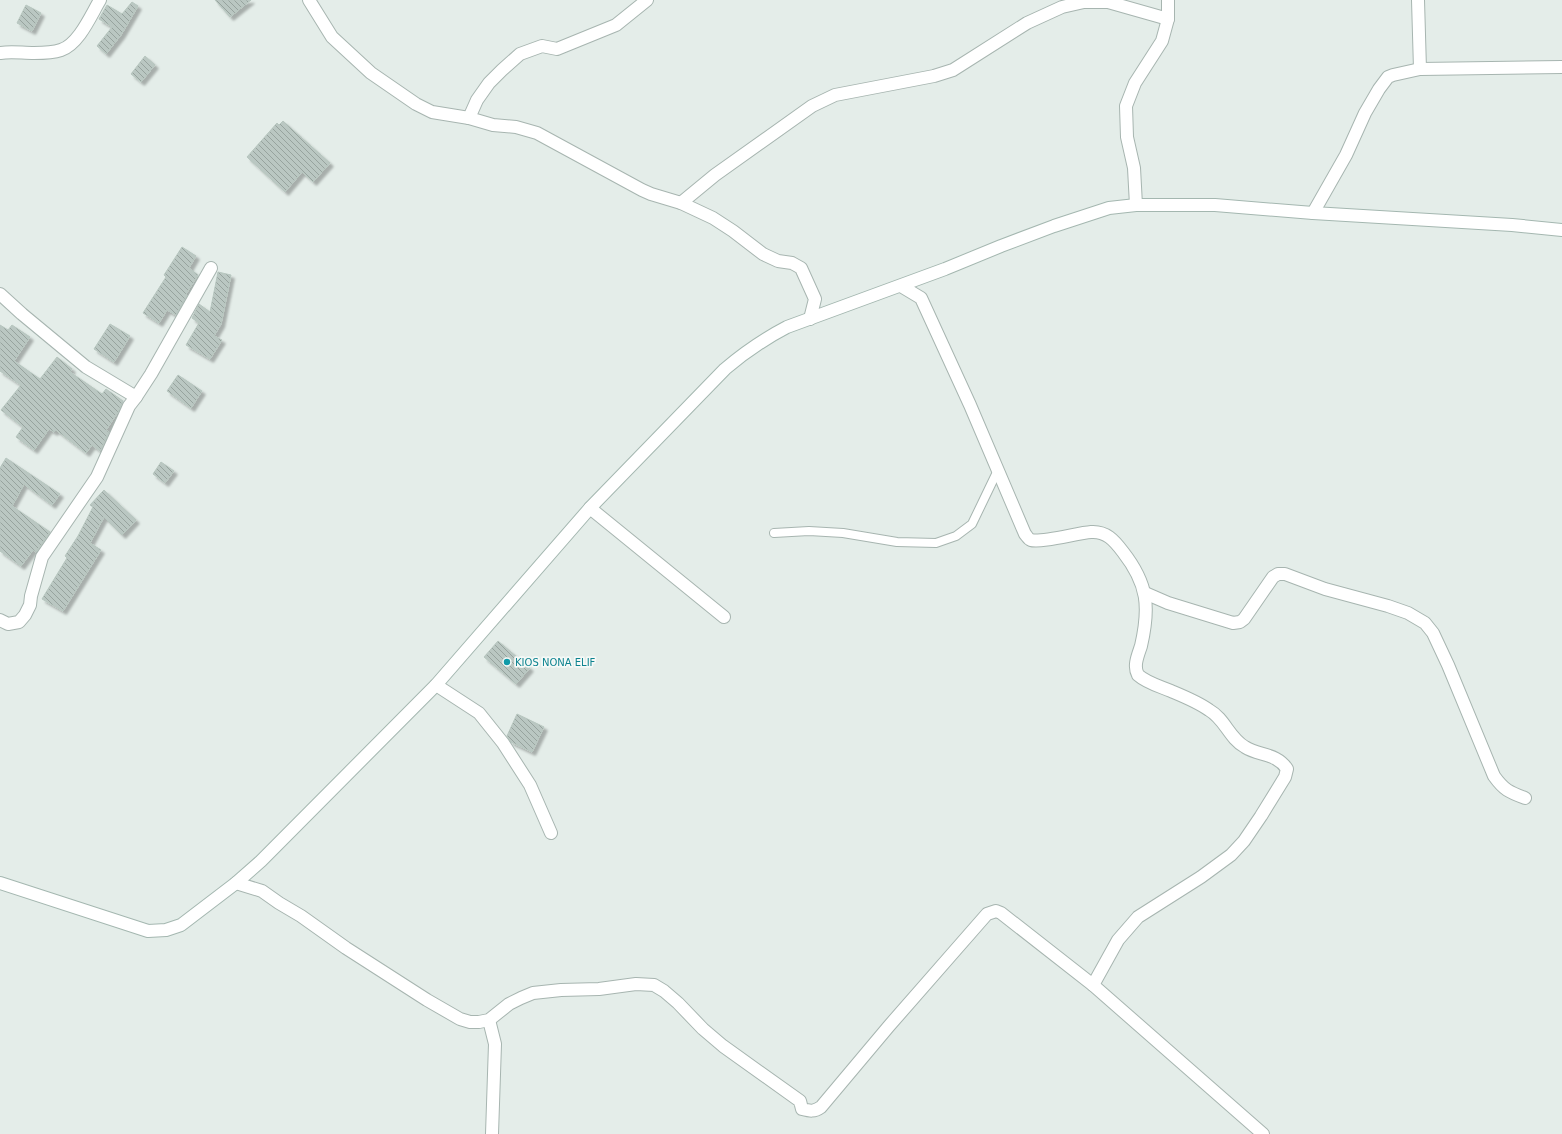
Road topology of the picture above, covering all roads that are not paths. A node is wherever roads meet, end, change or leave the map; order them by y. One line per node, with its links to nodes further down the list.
1 (100, 0): 7 (street)
2 (309, 0): 10 (street)
3 (647, 0): 10 (street)
4 (1168, 0): 6 (street)
5 (1418, 0): 9 (street)
6 (1168, 19): 11 (street); 12 (street)
7 (0, 53)
8 (1562, 67): 9 (street)
9 (1420, 69): 13 (street)
10 (469, 118): 11 (street)
11 (681, 202): 18 (street)
12 (1136, 205): 13 (street); 16 (street)
13 (1313, 213): 14 (street)
14 (1562, 230)
15 (211, 268): 19 (street)
16 (901, 286): 18 (street); 20 (street)
17 (0, 294): 19 (street)
18 (810, 319): 21 (street)
19 (136, 397): 25 (street)
20 (998, 470): 22 (lane); 23 (street)
21 (590, 508): 24 (street); 26 (street)
22 (774, 533)
23 (1145, 592): 27 (street); 31 (street)
24 (724, 617)
25 (0, 620)
26 (436, 686): 28 (street); 30 (street)
27 (1525, 798)
28 (551, 833)
29 (0, 883): 30 (street)
30 (236, 883): 32 (street)
31 (1093, 985): 32 (street); 34 (street)
32 (489, 1020): 33 (street)
33 (492, 1134)
34 (1263, 1134)

